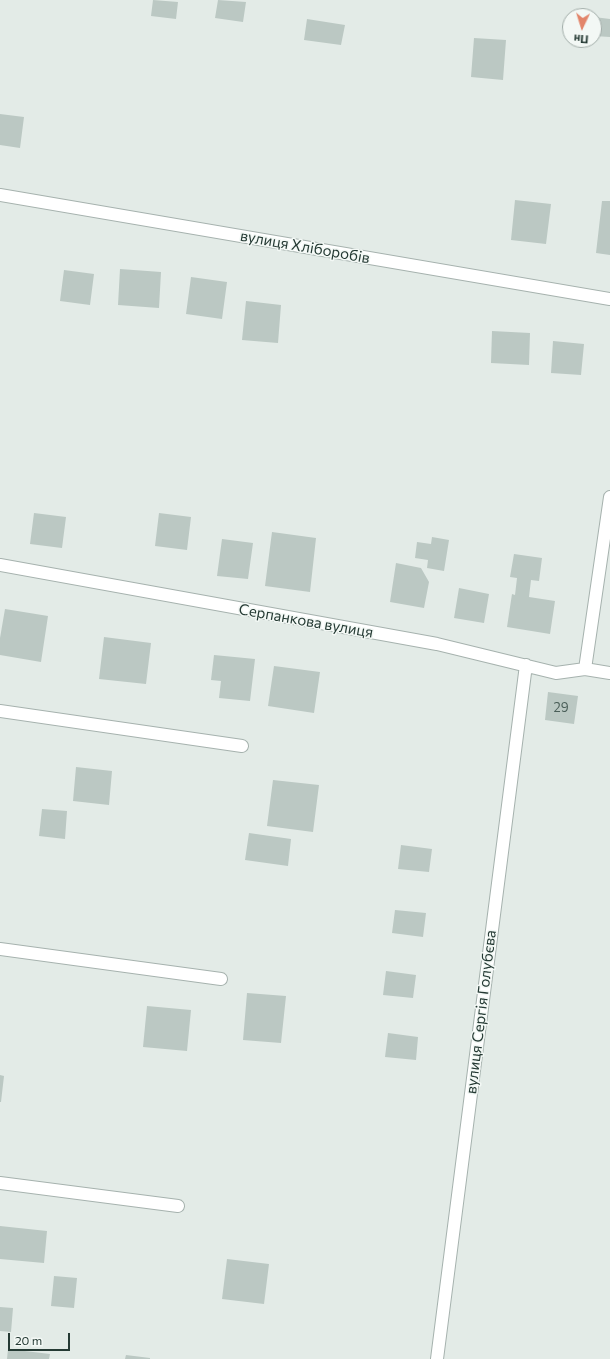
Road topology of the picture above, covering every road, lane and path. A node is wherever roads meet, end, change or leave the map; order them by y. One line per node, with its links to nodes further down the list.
1 (0, 195): 2 (street, вулиця Хліборобів)
2 (610, 299)
3 (610, 497): 6 (street)
4 (0, 566): 5 (street, Серпанкова вулиця)
5 (526, 666): 6 (street, Серпанкова вулиця); 14 (street, вулиця Сергія Голубєва)
6 (585, 669): 7 (street, Серпанкова вулиця)
7 (610, 673)
8 (0, 712): 9 (street)
9 (242, 746)
10 (0, 949): 11 (street)
11 (221, 979)
12 (0, 1183): 13 (street)
13 (178, 1206)
14 (437, 1359)

